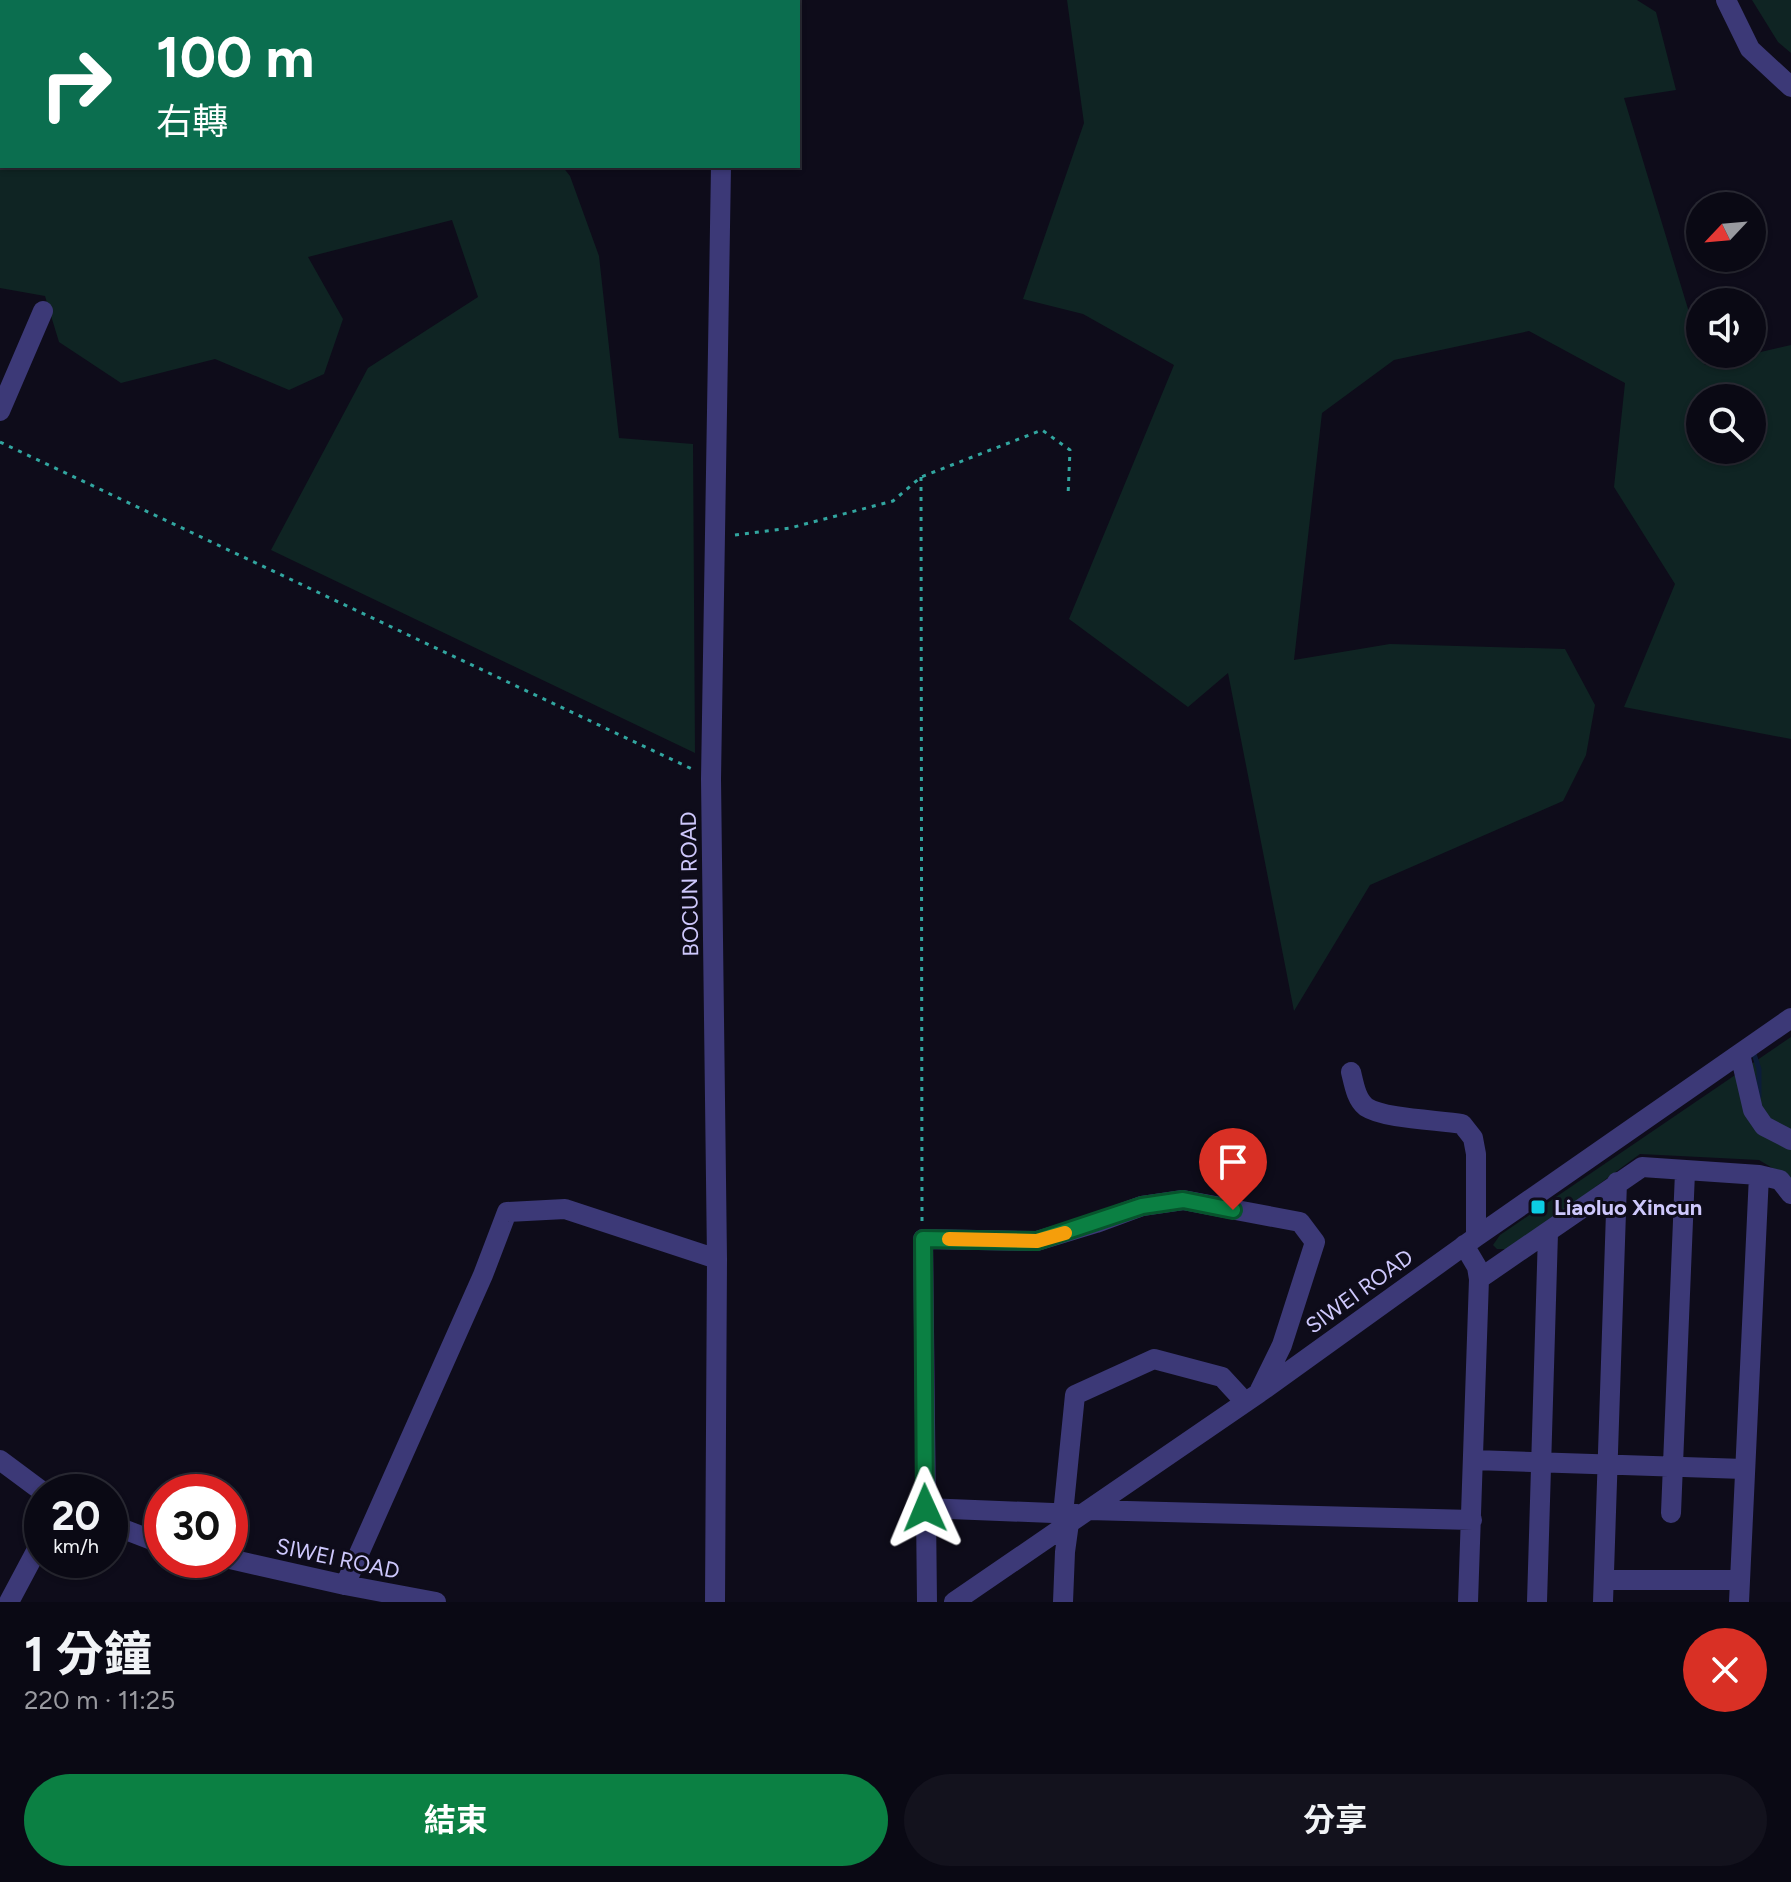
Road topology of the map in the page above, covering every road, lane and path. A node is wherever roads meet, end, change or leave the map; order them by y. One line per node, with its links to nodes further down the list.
1 (1726, 0): 2 (street)
2 (1791, 87)
3 (721, 168): 9 (street, BOCUN ROAD)
4 (43, 311): 5 (street)
5 (0, 411)
6 (0, 442): 10 (path)
7 (921, 477): 8 (path); 9 (path); 20 (path)
8 (1068, 496)
9 (715, 538): 10 (street, BOCUN ROAD)
10 (711, 779): 22 (street, BOCUN ROAD)
11 (1791, 1018): 12 (street, SIWEI ROAD)
12 (1740, 1054): 14 (street); 21 (street, SIWEI ROAD)
13 (1351, 1072): 21 (street)
14 (1791, 1140)
15 (1685, 1172): 16 (street); 17 (street); 29 (street)
16 (1759, 1175): 18 (street); 30 (street)
17 (1617, 1182): 19 (street); 28 (street)
18 (1791, 1194)
19 (1548, 1233): 23 (street); 27 (street)
20 (923, 1239): 24 (street); 32 (street)
21 (1470, 1241): 23 (street); 24 (street, SIWEI ROAD)
22 (717, 1259): 40 (street); 43 (street, BOCUN ROAD)
23 (1479, 1279): 26 (street)
24 (1252, 1397): 34 (street, SIWEI ROAD); 34 (street)
25 (0, 1460): 31 (street)
26 (1474, 1460): 27 (street); 35 (street)
27 (1541, 1463): 28 (street); 48 (street)
28 (1607, 1465): 29 (street); 38 (street)
29 (1672, 1467): 30 (street); 33 (street)
30 (1744, 1469): 39 (street)
31 (24, 1478)
32 (925, 1508): 34 (street); 44 (street)
33 (1671, 1513)
34 (1076, 1516): 35 (street); 45 (street, SIWEI ROAD); 46 (street)
35 (1472, 1520): 47 (street)
36 (248, 1563): 40 (street, SIWEI ROAD)
37 (24, 1574): 41 (street)
38 (1604, 1580): 39 (street); 49 (street)
39 (1740, 1580): 50 (street)
40 (345, 1585): 42 (street, SIWEI ROAD)
41 (9, 1602)
42 (436, 1602)
43 (715, 1602)
44 (927, 1602)
45 (954, 1602)
46 (1063, 1602)
47 (1468, 1602)
48 (1537, 1602)
49 (1603, 1602)
50 (1739, 1602)

